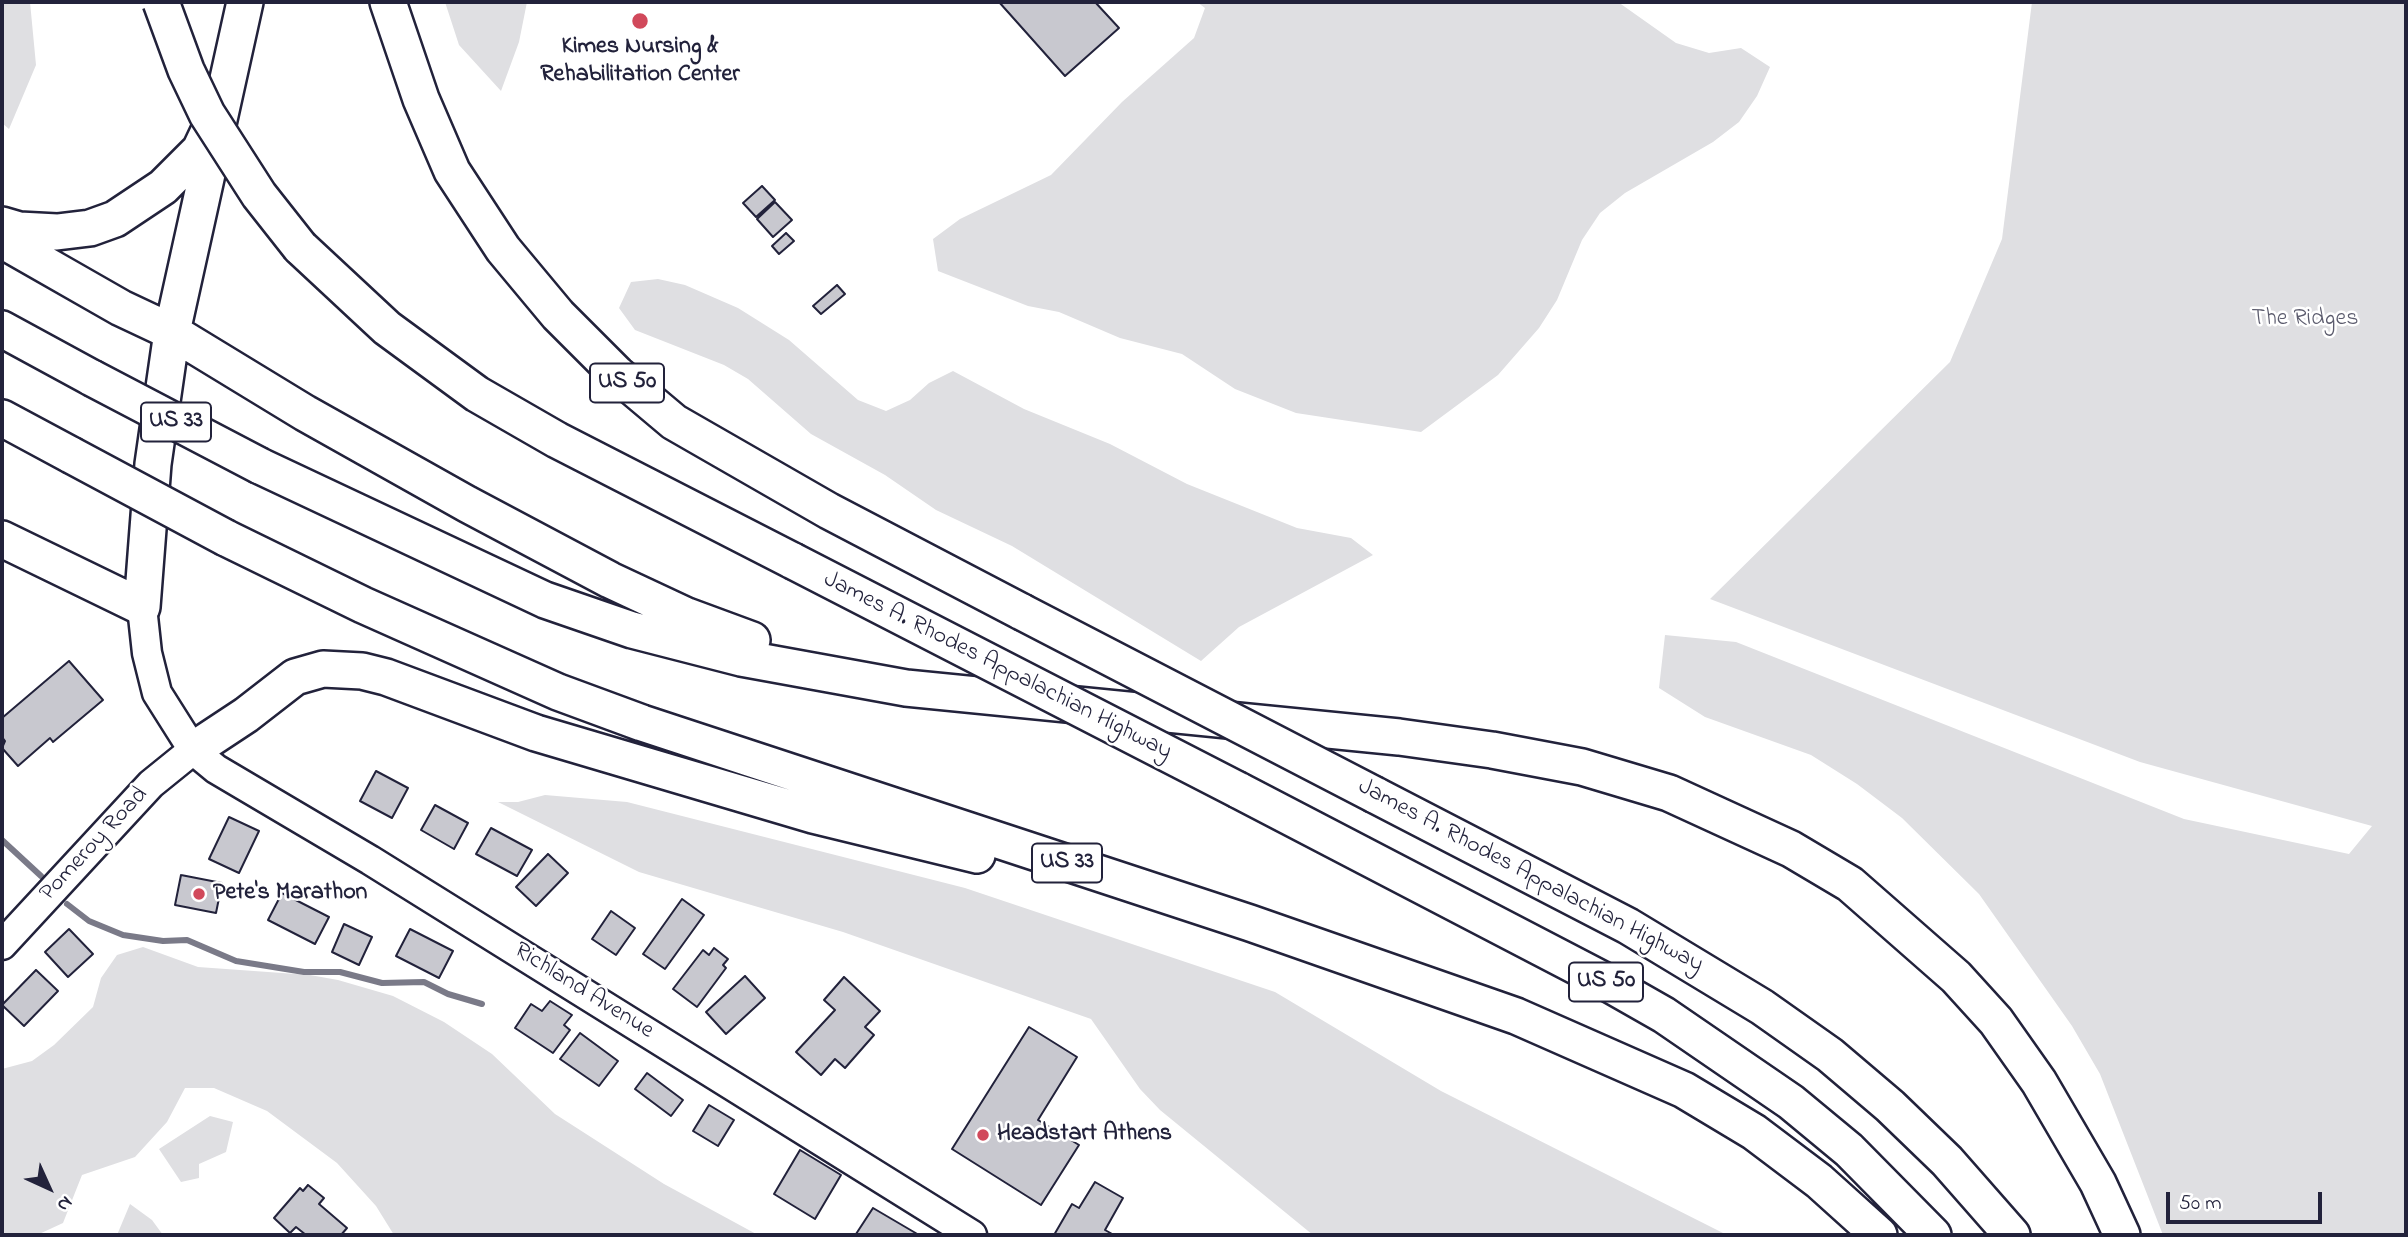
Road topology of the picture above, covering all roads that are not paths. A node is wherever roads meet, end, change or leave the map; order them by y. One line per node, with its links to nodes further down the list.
1 (161, 2): 18 (highway, James A. Rhodes Appalachian Highway / US 50, bridge)
2 (245, 2): 4 (highway)
3 (388, 2): 19 (highway, James A. Rhodes Appalachian Highway / US 50, bridge)
4 (221, 106): 5 (highway); 8 (highway)
5 (2, 225)
6 (2, 240): 8 (highway)
7 (2, 329): 12 (highway, US 33, bridge)
8 (172, 332): 11 (highway); 12 (highway)
9 (2, 418): 14 (highway, US 33, bridge)
10 (2, 539): 11 (highway)
11 (142, 607): 13 (main road)
12 (906, 688): 20 (highway, US 33)
13 (193, 750): 14 (highway); 15 (main road, Pomeroy Road); 16 (main road, Richland Avenue)
14 (1250, 923): 17 (highway, US 33)
15 (2, 946)
16 (972, 1235)
17 (1879, 1235)
18 (1933, 1235)
19 (2012, 1235)
20 (2122, 1235)

